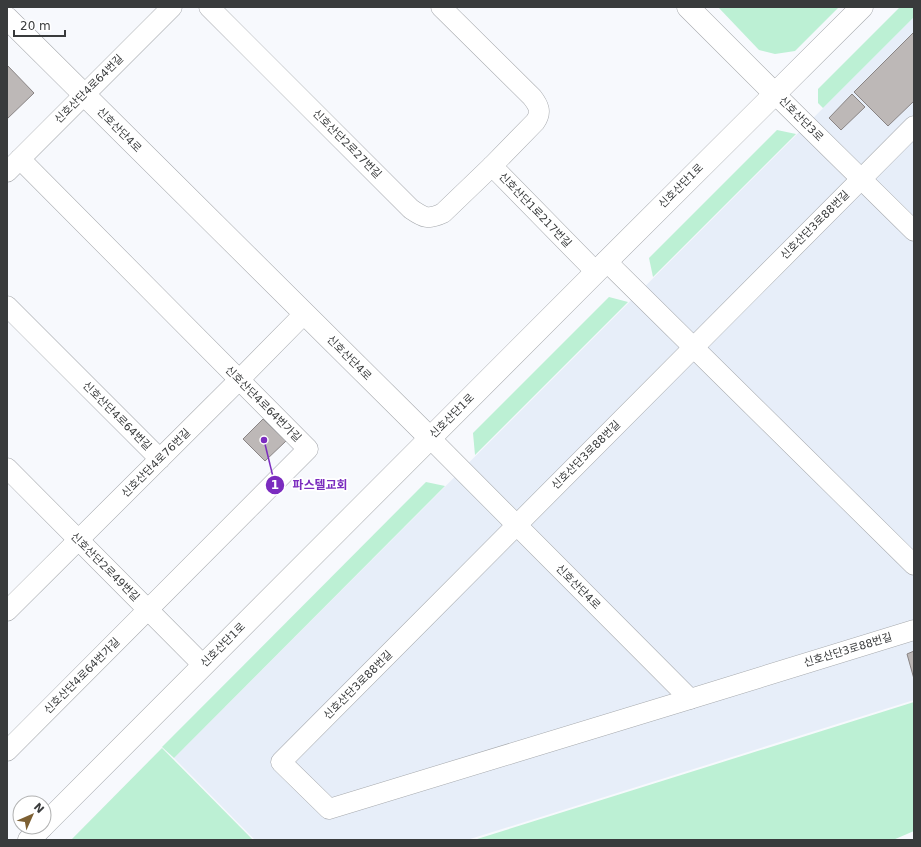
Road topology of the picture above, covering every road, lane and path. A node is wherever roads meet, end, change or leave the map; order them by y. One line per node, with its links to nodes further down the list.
1 (172, 7): 8 (street, 신호산단4로64번길)
2 (209, 7): 11 (street, 신호산단2로27번길)
3 (441, 7): 11 (street, 신호산단1로217번길)
4 (688, 7): 7 (main road, 신호산단3로)
5 (862, 7): 7 (main road, 신호산단1로)
6 (7, 18): 8 (main road, 신호산단4로)
7 (775, 94): 12 (street, 신호산단3로); 14 (main road, 신호산단1로)
8 (84, 95): 10 (street, 신호산단4로64번길); 16 (main road, 신호산단4로)
9 (914, 126): 12 (street, 신호산단3로88번길)
10 (14, 165): 18 (street, 신호산단4로64번가길)
11 (492, 166): 14 (street, 신호산단1로217번길)
12 (861, 179): 13 (street, 신호산단3로); 17 (street, 신호산단3로88번길)
13 (914, 231)
14 (601, 266): 17 (street, 신호산단1로217번길); 19 (main road, 신호산단1로)
15 (7, 306): 20 (street, 신호산단4로64번길)
16 (304, 314): 18 (street, 신호산단4로76번길); 19 (main road, 신호산단4로)
17 (694, 347): 22 (street, 신호산단3로88번길); 24 (street, 신호산단1로217번길)
18 (239, 380): 20 (street, 신호산단4로76번길); 25 (street, 신호산단4로64번가길)
19 (430, 438): 22 (street, 신호산단4로); 28 (main road, 신호산단1로)
20 (160, 459): 23 (street, 신호산단4로76번길)
21 (7, 468): 23 (street, 신호산단2로49번길)
22 (517, 525): 29 (street, 신호산단4로); 29 (street, 신호산단3로88번길)
23 (78, 540): 25 (street, 신호산단2로49번길); 26 (street, 신호산단4로76번길)
24 (914, 565)
25 (147, 610): 28 (street, 신호산단2로49번길); 30 (street, 신호산단4로64번가길)
26 (7, 611)
27 (914, 630): 29 (street, 신호산단3로88번길)
28 (203, 665): 31 (main road, 신호산단1로)
29 (690, 699)
30 (7, 750)
31 (52, 817)

